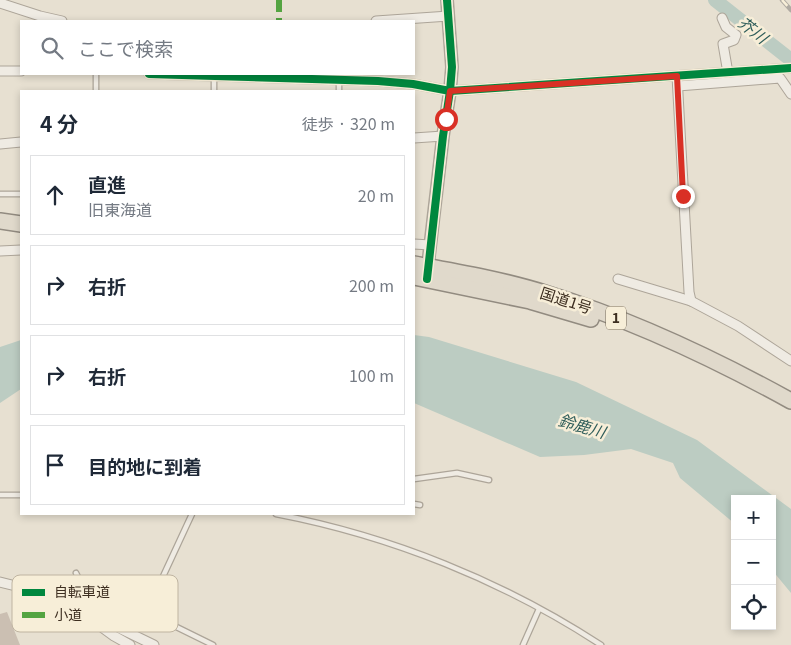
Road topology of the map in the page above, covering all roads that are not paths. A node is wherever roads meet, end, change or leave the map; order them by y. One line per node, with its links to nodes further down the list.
1 (447, 0): 3 (street)
2 (0, 3): 5 (street)
3 (449, 16): 6 (street); 20 (street)
4 (722, 18): 10 (street)
5 (58, 20)
6 (391, 20)
7 (791, 68): 10 (street)
8 (0, 71): 9 (street)
9 (20, 71)
10 (728, 73): 14 (street)
11 (96, 75): 17 (lane)
12 (214, 75): 13 (street); 18 (lane)
13 (282, 76): 15 (street)
14 (677, 76): 16 (street); 20 (street)
15 (336, 77): 19 (lane); 20 (street)
16 (678, 86): 21 (street); 38 (street)
17 (96, 90)
18 (214, 90)
19 (339, 90)
20 (453, 90): 22 (street)
21 (791, 94)
22 (442, 136): 23 (street); 33 (street)
23 (415, 138)
24 (20, 142): 25 (street)
25 (0, 144)
26 (0, 194): 27 (lane)
27 (20, 194)
28 (0, 221): 29 (highway)
29 (20, 224)
30 (0, 232): 31 (highway)
31 (20, 233)
32 (415, 244): 33 (street)
33 (430, 245): 36 (street)
34 (20, 250): 35 (street)
35 (0, 251)
36 (421, 272): 40 (highway, 国道1号 / 1); 41 (highway, 国道1号 / 1)
37 (618, 279): 38 (street)
38 (691, 301): 39 (street)
39 (791, 361)
40 (791, 401)
41 (791, 412)
42 (415, 479): 43 (lane)
43 (489, 480)
44 (0, 495): 45 (lane)
45 (20, 495)
46 (415, 504): 47 (lane)
47 (420, 506)
48 (192, 515): 50 (lane)
49 (280, 515): 51 (lane)
50 (164, 575)
51 (539, 609): 58 (lane); 59 (lane)
52 (178, 628): 57 (lane)
53 (108, 632): 55 (street)
54 (128, 632): 56 (street)
55 (130, 645)
56 (154, 645)
57 (213, 645)
58 (523, 645)
59 (602, 645)

